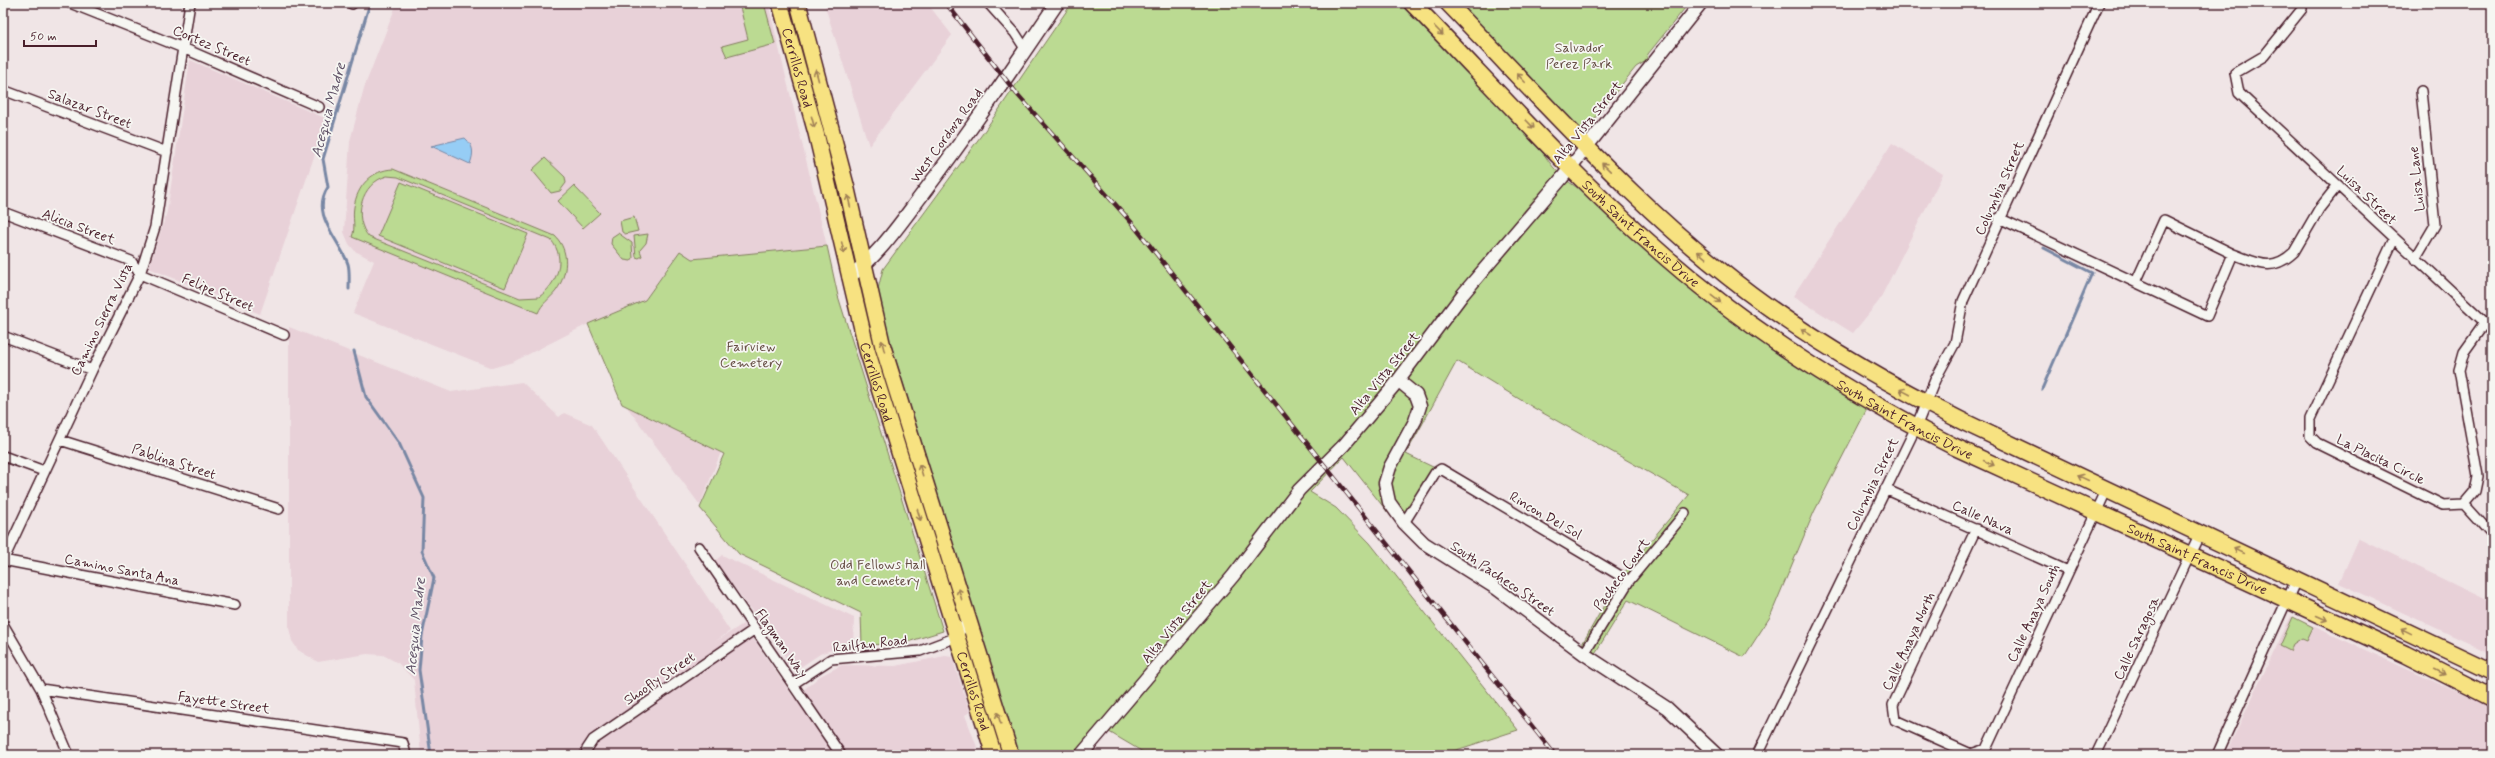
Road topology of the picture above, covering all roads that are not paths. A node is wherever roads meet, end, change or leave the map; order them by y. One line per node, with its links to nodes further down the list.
1 (70, 3): 12 (street, Cortez Street)
2 (190, 3): 12 (street, Camino Sierra Vista)
3 (780, 3): 17 (main road, Cerrillos Road)
4 (798, 3): 16 (main road, Cerrillos Road, one-way to 4)
5 (988, 3): 13 (street)
6 (1057, 3): 13 (main road, West Cordova Road)
7 (1412, 3): 21 (highway, South Saint Francis Drive, one-way to 21)
8 (1448, 3): 19 (highway, South Saint Francis Drive, one-way to 8)
9 (1701, 3): 19 (street, Alta Vista Street)
10 (2099, 3): 24 (street, Columbia Street)
11 (2302, 9): 22 (street, Luisa Street)
12 (183, 48): 18 (street, Cortez Street); 20 (street, Camino Sierra Vista)
13 (1026, 50): 28 (main road, West Cordova Road)
14 (3, 90): 20 (street, Salazar Street)
15 (2421, 91): 27 (street, Luisa Lane)
16 (822, 95): 17 (main road); 28 (main road, Cerrillos Road, one-way to 16)
17 (807, 100): 30 (main road, Cerrillos Road, one-way to 30)
18 (318, 107)
19 (1587, 147): 21 (street, Alta Vista Street); 37 (highway, South Saint Francis Drive, one-way to 19)
20 (167, 152): 29 (street, Camino Sierra Vista)
21 (1571, 166): 36 (street, Alta Vista Street); 38 (highway, South Saint Francis Drive, one-way to 38)
22 (2338, 185): 25 (street, Luisa Street); 26 (street)
23 (3, 212): 29 (street, Alicia Street)
24 (1999, 218): 31 (street); 37 (street, Columbia Street)
25 (2394, 239): 27 (street, Luisa Street); 44 (street, La Placita Circle)
26 (2233, 254): 31 (street); 31 (street)
27 (2415, 259): 32 (street, Luisa Street)
28 (864, 266): 30 (main road, West Cordova Road); 60 (main road, Cerrillos Road, one-way to 28)
29 (140, 274): 33 (street, Felipe Street); 35 (street, Camino Sierra Vista)
30 (849, 277): 63 (main road, Cerrillos Road, one-way to 63)
31 (2136, 282)
32 (2488, 327): 44 (street)
33 (284, 335)
34 (3, 336): 35 (street)
35 (92, 370): 39 (street, Camino Sierra Vista)
36 (1398, 381): 48 (street, South Pacheco Street); 76 (street, Alta Vista Street)
37 (1926, 403): 38 (street, Columbia Street); 43 (highway, South Saint Francis Drive, one-way to 37)
38 (1916, 427): 42 (street, Columbia Street); 46 (highway, South Saint Francis Drive, one-way to 46)
39 (60, 440): 41 (street, Camino Sierra Vista); 45 (street, Pablina Street)
40 (3, 456): 41 (street)
41 (44, 471): 54 (street, Camino Sierra Vista)
42 (1886, 489): 49 (street, Calle Nava); 78 (street, Columbia Street)
43 (2107, 489): 46 (street, Calle Anaya South); 50 (highway, South Saint Francis Drive)
44 (2464, 504): 51 (street)
45 (279, 509)
46 (2095, 512): 53 (highway, South Saint Francis Drive); 55 (street, Calle Anaya South)
47 (1684, 513): 57 (street, Pacheco Court)
48 (1404, 523): 57 (street, Rincon Del Sol); 64 (street, South Pacheco Street)
49 (1976, 529): 55 (street, Calle Nava); 69 (street, Calle Anaya North)
50 (2200, 533): 53 (street, Calle Saragosa); 56 (highway, South Saint Francis Drive, one-way to 50)
51 (2492, 535)
52 (699, 547): 62 (street, Flagman Way)
53 (2190, 557): 58 (highway, South Saint Francis Drive); 79 (street, Calle Saragosa)
54 (3, 561): 59 (street, Camino Santa Ana)
55 (2068, 571): 69 (street, Calle Anaya South)
56 (2297, 578): 58 (street); 65 (highway, South Saint Francis Drive, one-way to 56)
57 (1629, 581): 64 (street, Pacheco Court)
58 (2286, 602): 68 (highway, South Saint Francis Drive, one-way to 68); 80 (street)
59 (235, 605)
60 (968, 619): 63 (street); 75 (main road, Cerrillos Road, one-way to 60)
61 (3, 624): 67 (street)
62 (756, 629): 66 (street, Flagman Way); 72 (street, Shoofly Street)
63 (957, 637): 66 (street, Railfan Road); 74 (main road, Cerrillos Road)
64 (1584, 654): 77 (street, South Pacheco Street)
65 (2492, 672)
66 (794, 684): 73 (street, Flagman Way)
67 (41, 689): 70 (street); 71 (street, Fayette Street)
68 (2492, 698)
69 (1986, 749)
70 (69, 755)
71 (406, 755)
72 (586, 755)
73 (841, 755)
74 (994, 755)
75 (1011, 755)
76 (1081, 755)
77 (1717, 755)
78 (1757, 755)
79 (2096, 755)
80 (2217, 755)

